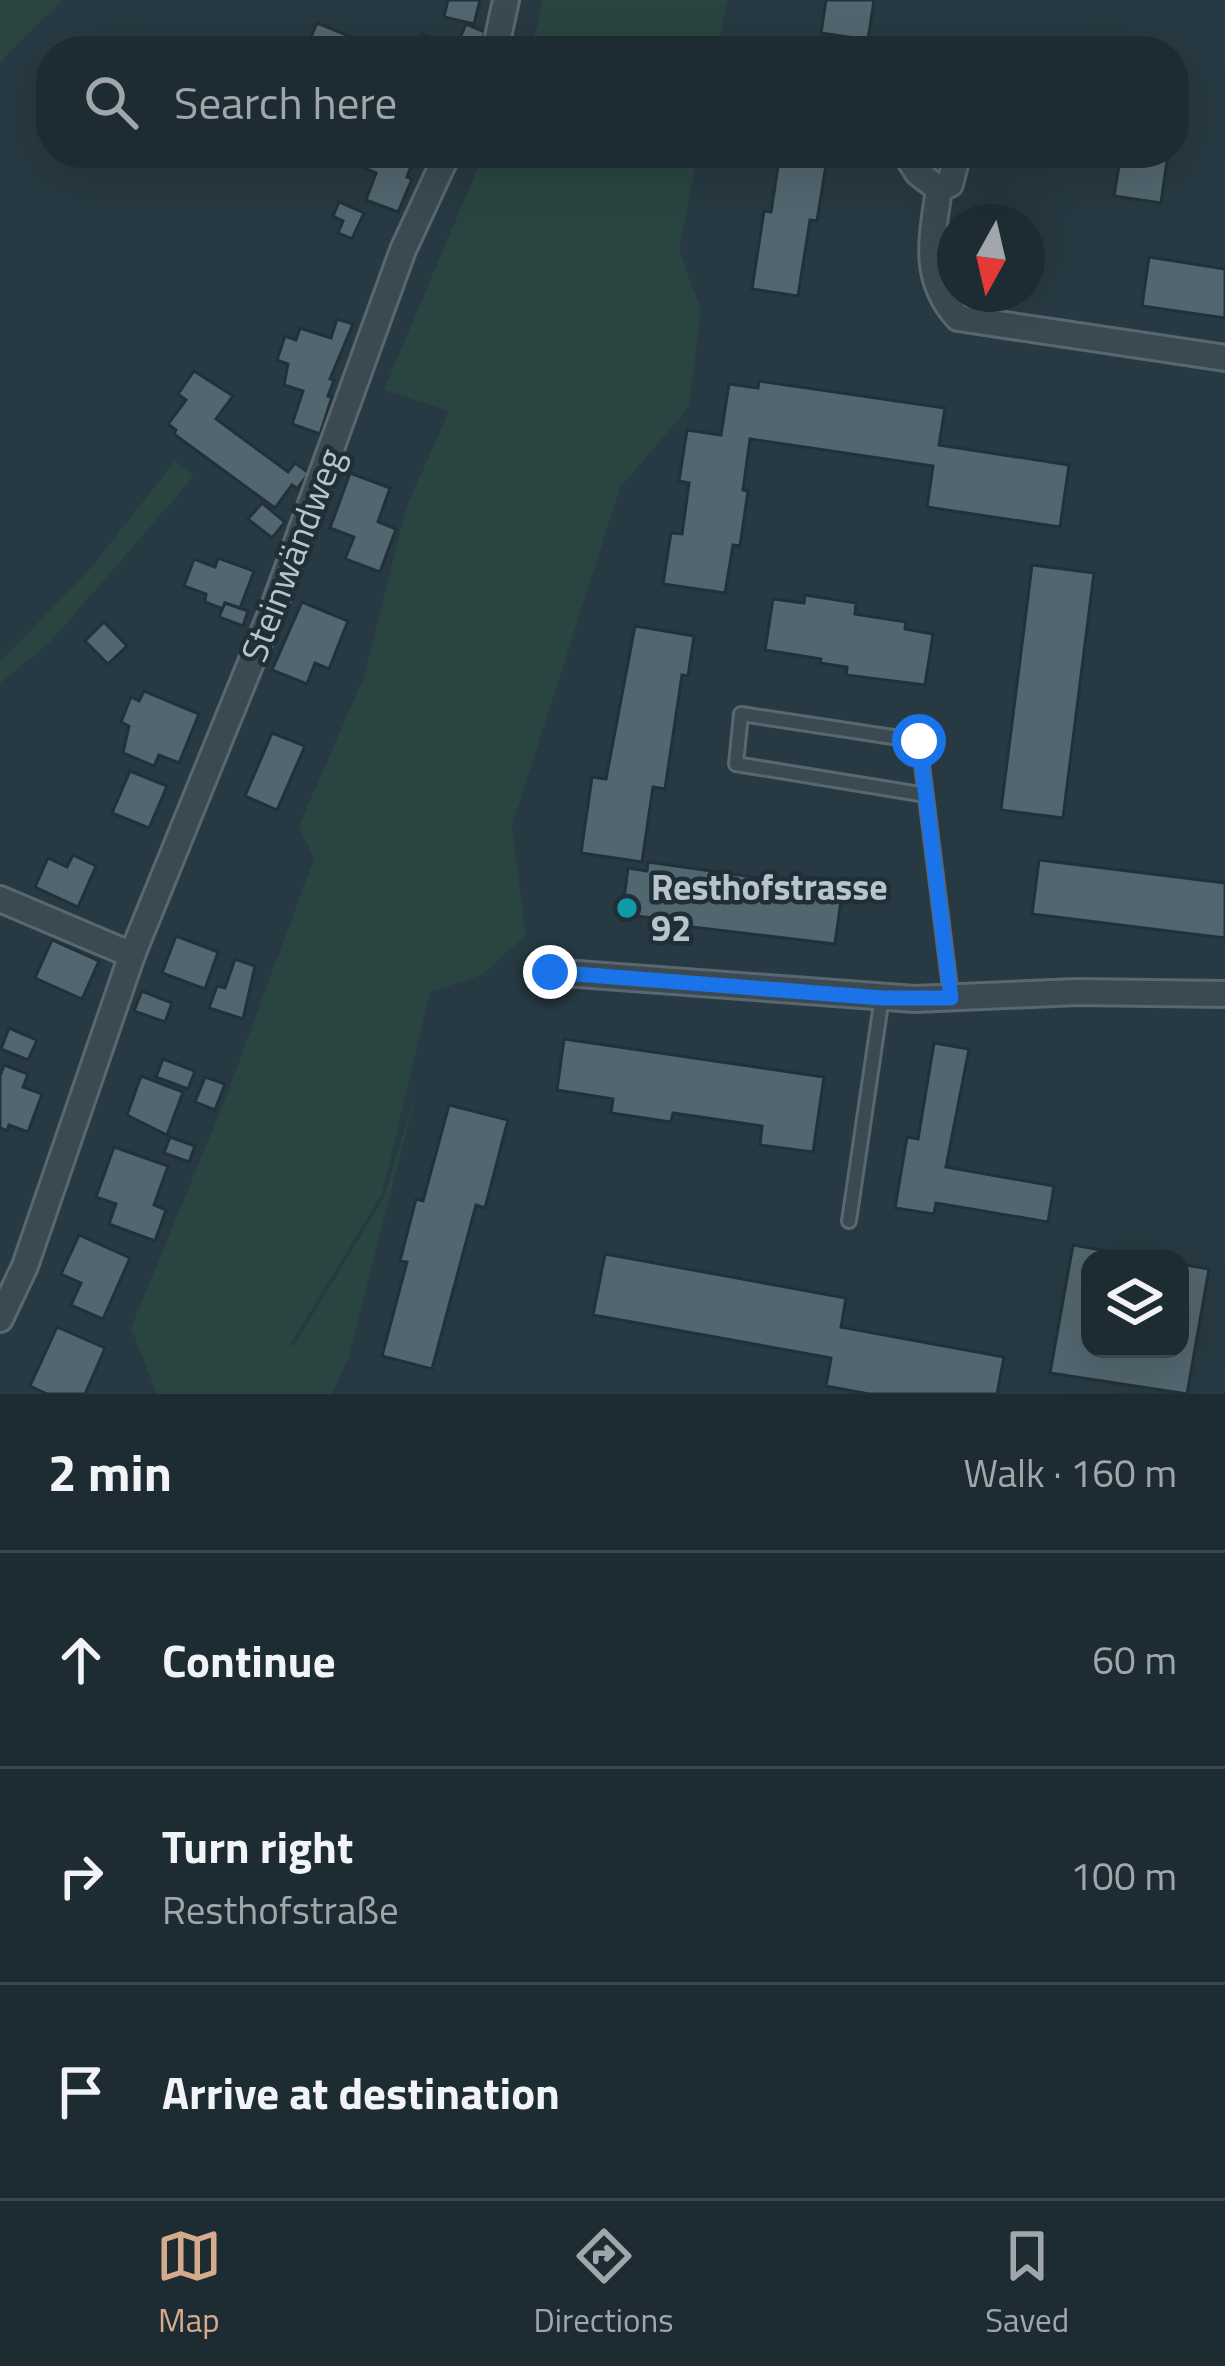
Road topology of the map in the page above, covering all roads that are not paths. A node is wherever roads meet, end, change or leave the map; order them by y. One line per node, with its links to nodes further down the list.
1 (506, 0): 2 (street)
2 (498, 36)
3 (441, 168): 10 (street, Steinwändweg)
4 (915, 168): 6 (street)
5 (954, 168): 6 (street)
6 (939, 189): 7 (street)
7 (1225, 358)
8 (926, 795): 8 (lane); 14 (lane)
9 (0, 899): 10 (street)
10 (132, 956): 16 (street, Steinwändweg)
11 (550, 972): 13 (street)
12 (1225, 994): 14 (street)
13 (882, 998): 14 (street); 15 (lane)
14 (951, 998)
15 (849, 1221)
16 (0, 1319)

